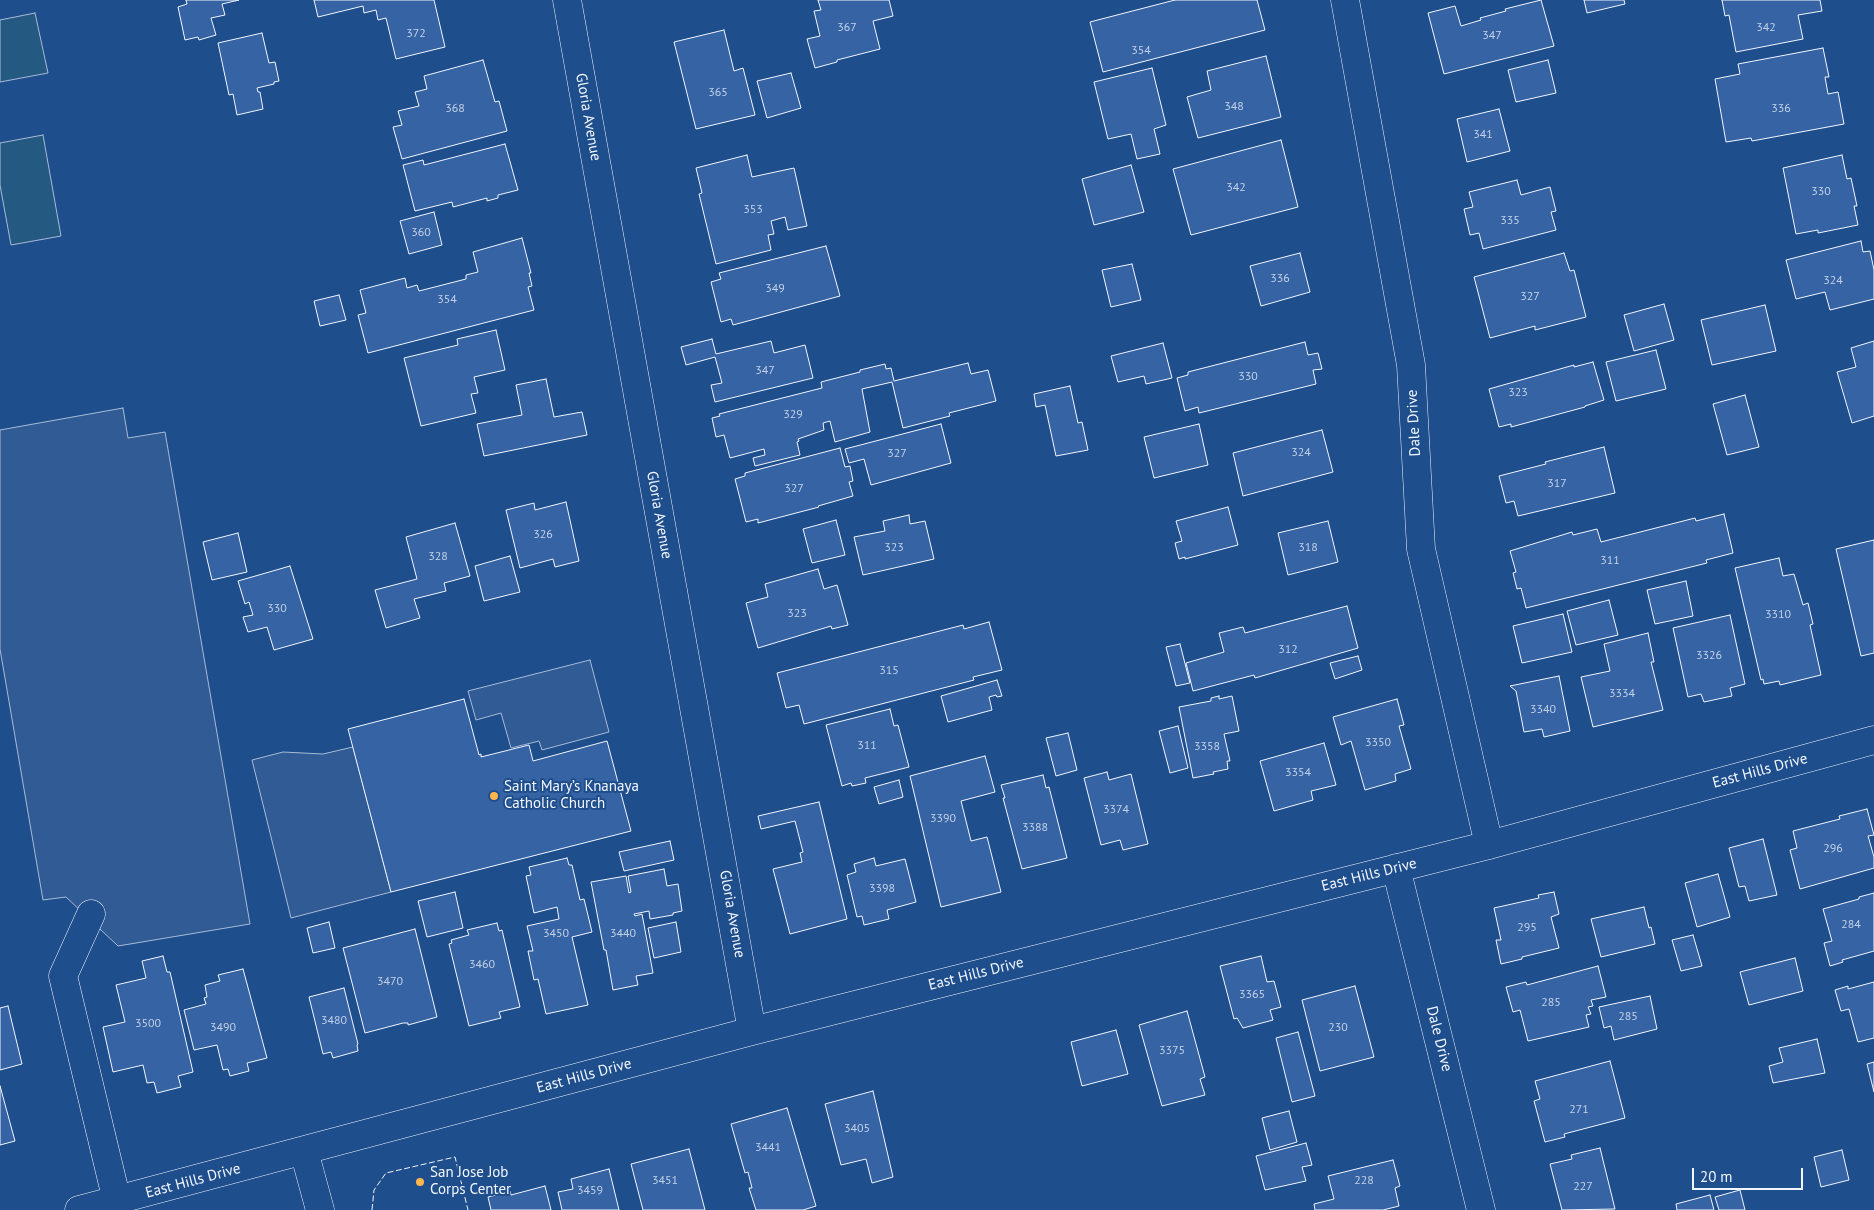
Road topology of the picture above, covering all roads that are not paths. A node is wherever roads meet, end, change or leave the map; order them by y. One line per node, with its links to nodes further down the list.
1 (567, 0): 7 (street, Gloria Avenue)
2 (1345, 0): 4 (street, Dale Drive)
3 (1874, 740): 4 (street, East Hills Drive)
4 (1488, 845): 5 (street, East Hills Drive)
5 (1396, 868): 7 (street, East Hills Drive); 12 (street, Dale Drive)
6 (91, 914): 9 (street)
7 (752, 1031): 8 (street, East Hills Drive)
8 (304, 1151): 9 (street, East Hills Drive); 11 (street)
9 (117, 1201): 10 (street, East Hills Drive)
10 (78, 1210)
11 (320, 1210)
12 (1481, 1210)

